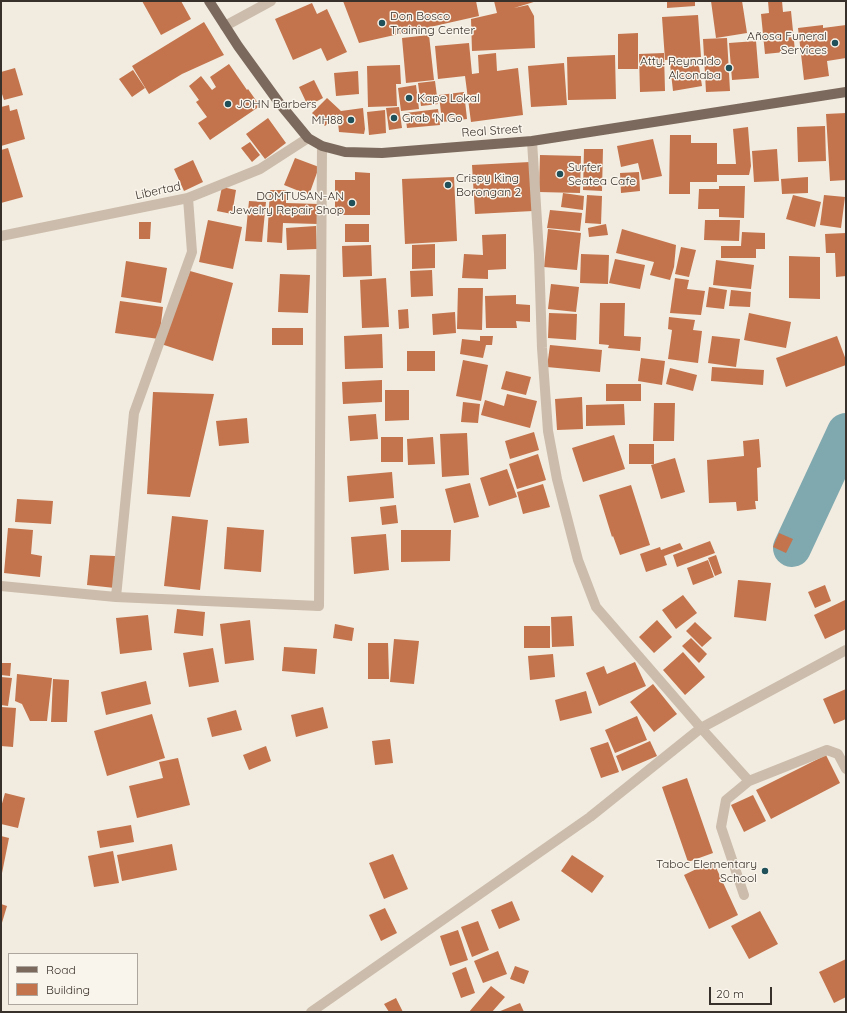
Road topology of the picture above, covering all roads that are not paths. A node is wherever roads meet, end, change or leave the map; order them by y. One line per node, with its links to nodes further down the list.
1 (208, 1): 3 (main road, Real Street)
2 (271, 1): 3 (street)
3 (225, 26): 5 (main road, Real Street)
4 (846, 92): 6 (main road, Real Street)
5 (308, 138): 7 (main road, Real Street); 8 (street, Libertad)
6 (532, 142): 7 (main road, Real Street); 13 (street)
7 (322, 146): 11 (street)
8 (188, 198): 9 (street, Libertad); 11 (street)
9 (1, 236)
10 (1, 586): 11 (street)
11 (116, 597)
12 (846, 650): 13 (street)
13 (701, 728): 15 (street); 17 (street)
14 (846, 769): 15 (street)
15 (749, 781): 16 (street)
16 (744, 895)
17 (314, 1011)

